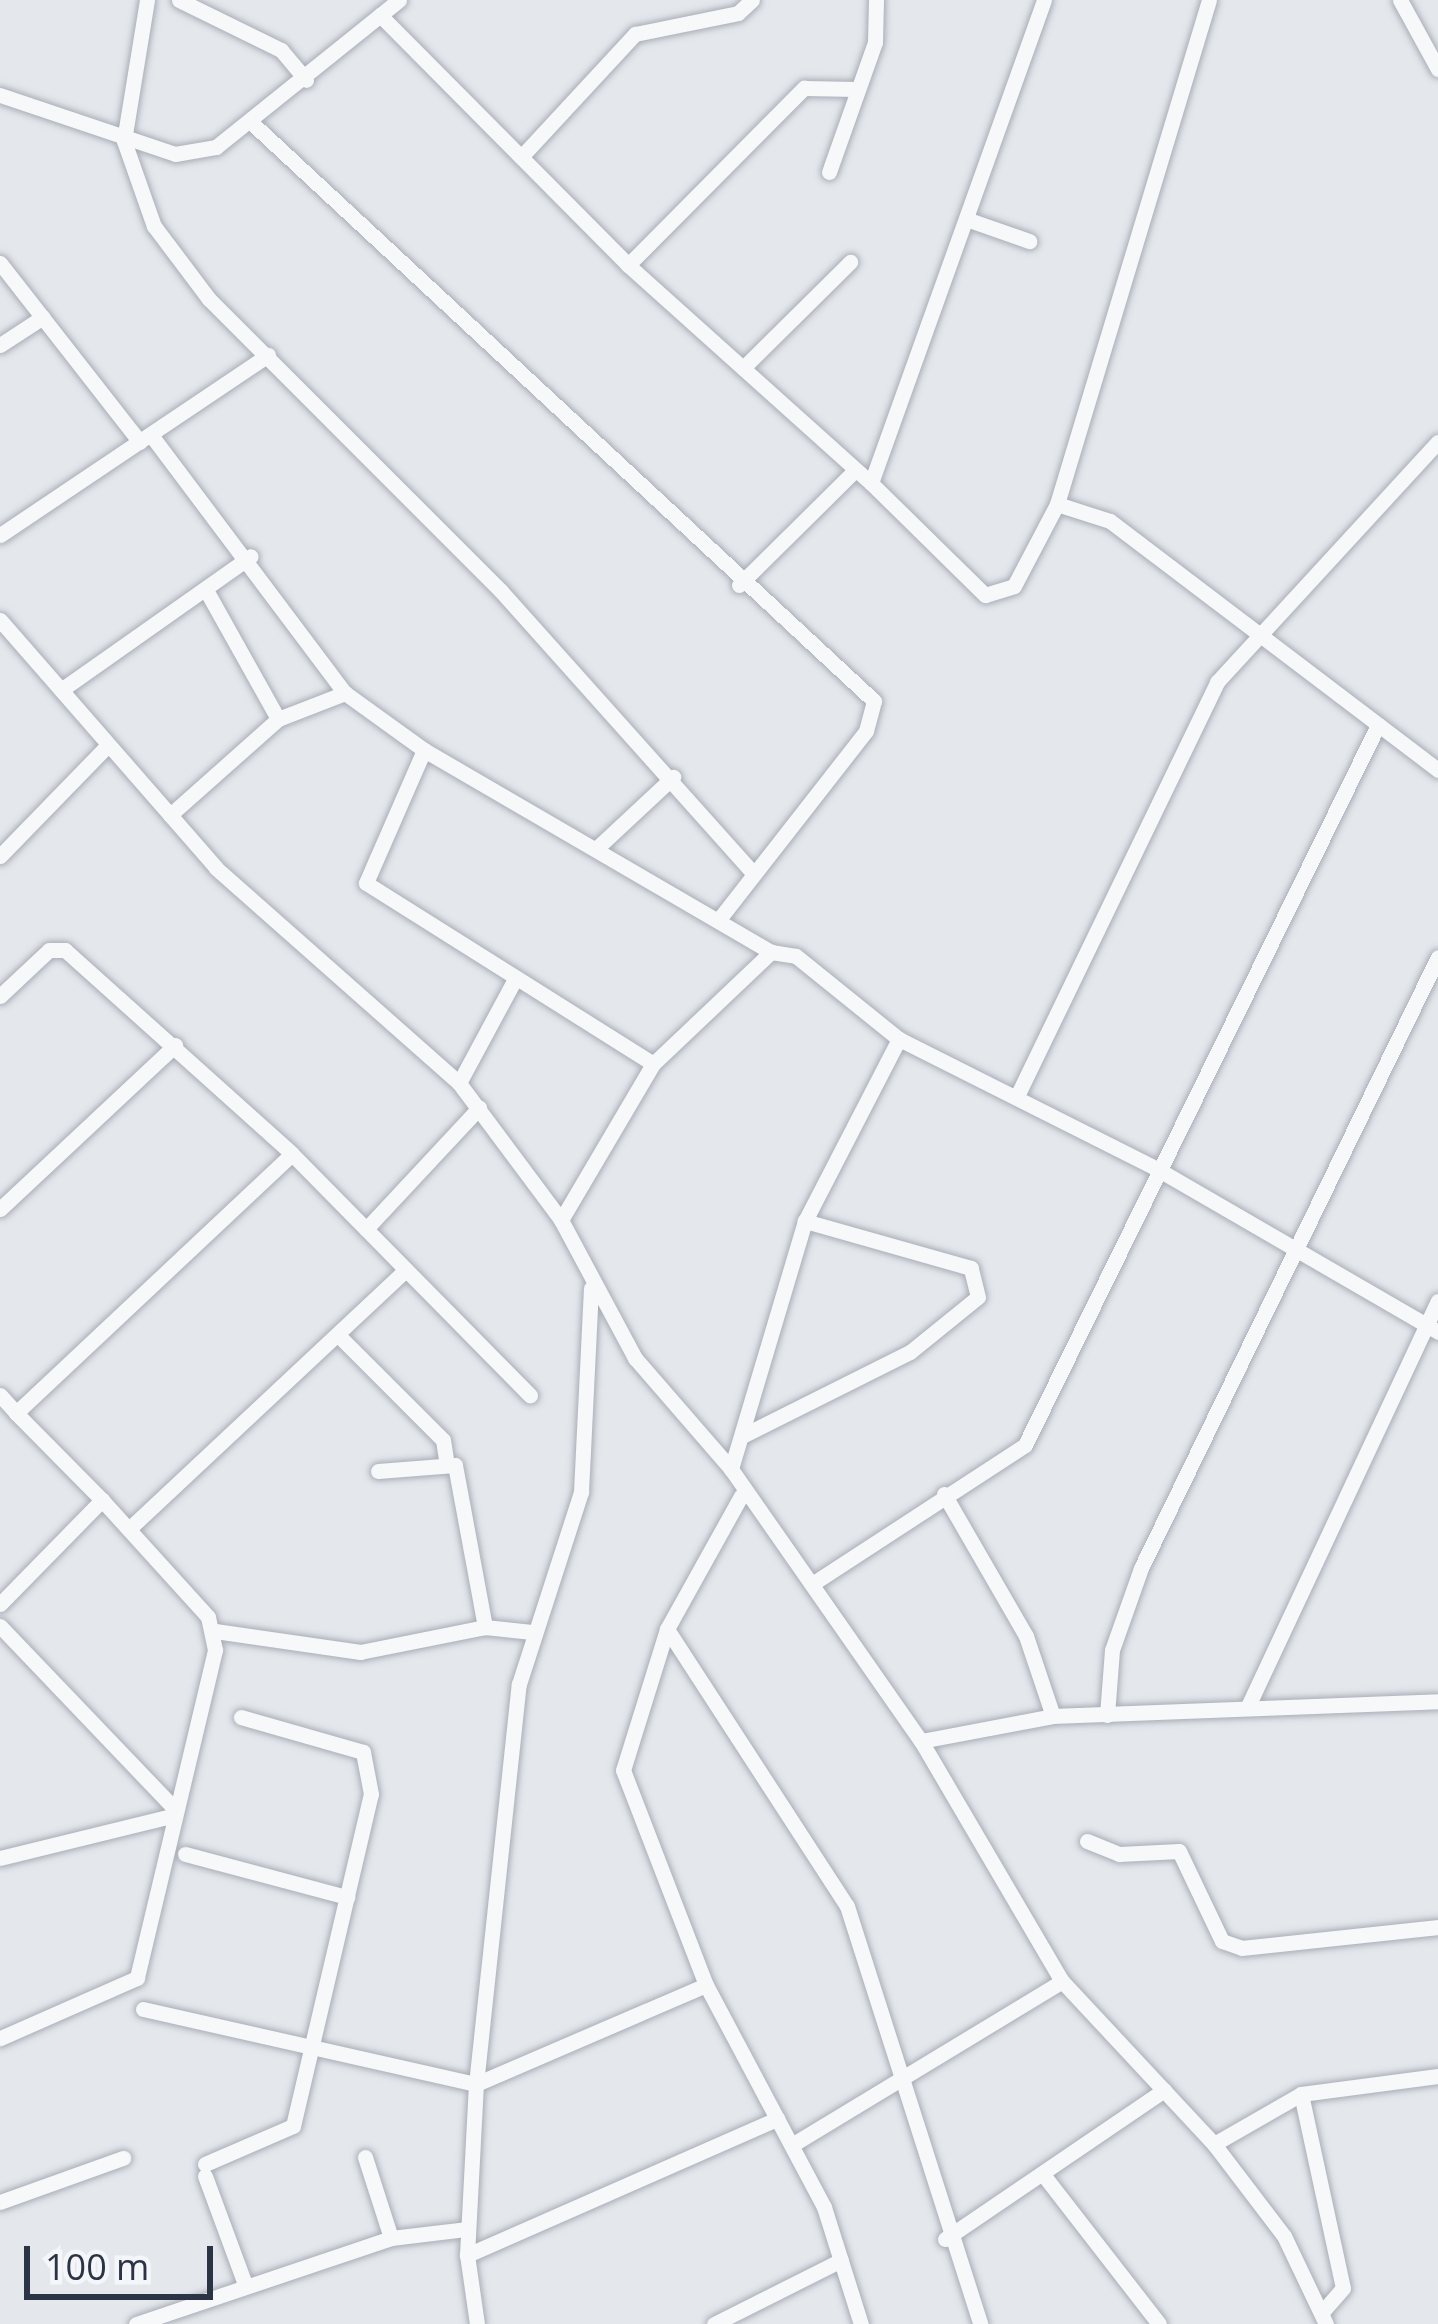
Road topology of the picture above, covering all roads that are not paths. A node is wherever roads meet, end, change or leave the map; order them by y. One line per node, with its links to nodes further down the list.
1 (146, 0): 15 (street)
2 (178, 0): 11 (street)
3 (399, 0): 9 (street)
4 (752, 0): 16 (street)
5 (875, 0): 12 (street)
6 (1044, 0): 18 (street)
7 (1209, 0): 31 (street)
8 (1400, 0): 10 (street)
9 (380, 15): 11 (street); 16 (street)
10 (1438, 69)
11 (306, 80): 14 (street)
12 (856, 88): 17 (street); 22 (street)
13 (0, 95): 15 (street)
14 (254, 125): 15 (street); 34 (street)
15 (124, 141): 25 (street)
16 (520, 158): 22 (street)
17 (829, 172)
18 (969, 220): 19 (street); 30 (street)
19 (1029, 241)
20 (850, 262): 26 (street)
21 (0, 263): 23 (street)
22 (628, 265): 26 (street)
23 (43, 317): 24 (street); 27 (street)
24 (0, 345)
25 (268, 355): 27 (street); 46 (street)
26 (743, 368): 29 (street)
27 (145, 439): 32 (street); 33 (street)
28 (1438, 442): 37 (street)
29 (853, 472): 30 (street); 34 (street)
30 (871, 483): 31 (street)
31 (1058, 504): 37 (street)
32 (0, 535)
33 (251, 556): 35 (street); 40 (street)
34 (739, 585): 50 (street)
35 (206, 590): 39 (street); 41 (street)
36 (0, 620): 38 (street)
37 (1268, 634): 42 (street); 60 (street)
38 (6, 640): 39 (street)
39 (61, 690): 43 (street)
40 (345, 693): 41 (street); 44 (street)
41 (278, 719): 47 (street)
42 (1378, 725): 45 (street); 63 (street)
43 (104, 748): 47 (street); 49 (street)
44 (424, 751): 48 (street); 54 (street)
45 (1438, 770)
46 (673, 777): 48 (street); 50 (street)
47 (170, 815): 59 (street)
48 (598, 847): 51 (street)
49 (0, 856)
50 (751, 871): 51 (street)
51 (720, 918): 52 (street)
52 (771, 952): 56 (street); 58 (street)
53 (1438, 957): 68 (street)
54 (514, 981): 58 (street); 59 (street)
55 (0, 995): 57 (street)
56 (899, 1039): 60 (street); 66 (street)
57 (175, 1045): 62 (street); 64 (street)
58 (653, 1064): 65 (street)
59 (459, 1083): 61 (street)
60 (1018, 1094): 63 (street)
61 (479, 1108): 65 (street); 67 (street)
62 (292, 1154): 67 (street); 76 (street)
63 (1159, 1170): 68 (street); 81 (street)
64 (0, 1209)
65 (561, 1220): 70 (street)
66 (805, 1221): 77 (street); 77 (street)
67 (366, 1228): 69 (street)
68 (1294, 1253): 72 (street); 94 (street)
69 (406, 1270): 73 (street); 75 (street)
70 (591, 1288): 79 (street); 91 (street)
71 (1438, 1301): 72 (street)
72 (1431, 1329): 93 (street)
73 (338, 1334): 78 (street); 84 (street)
74 (0, 1395): 76 (street)
75 (530, 1395)
76 (16, 1413): 83 (street)
77 (744, 1435): 79 (street)
78 (446, 1459): 80 (street); 88 (street)
79 (731, 1468): 82 (street)
80 (378, 1471)
81 (944, 1494): 85 (street); 95 (street)
82 (740, 1496): 85 (street); 89 (street)
83 (102, 1499): 84 (street); 86 (street)
84 (131, 1527): 90 (street)
85 (812, 1584): 97 (street)
86 (0, 1604)
87 (0, 1627): 98 (street)
88 (485, 1627): 90 (street); 91 (street)
89 (667, 1629): 105 (street); 110 (street)
90 (215, 1631): 98 (street)
91 (532, 1632): 111 (street)
92 (1438, 1701): 93 (street)
93 (1249, 1704): 94 (street)
94 (1107, 1715): 95 (street)
95 (1053, 1716): 97 (street)
96 (241, 1717): 102 (street)
97 (921, 1741): 104 (street)
98 (169, 1811): 101 (street); 107 (street)
99 (1087, 1841): 103 (street)
100 (185, 1853): 102 (street)
101 (0, 1858)
102 (347, 1897): 108 (street)
103 (1438, 1927)
104 (1062, 1981): 110 (street); 112 (street)
105 (706, 1985): 111 (street); 114 (street)
106 (142, 2009): 108 (street)
107 (0, 2038)
108 (311, 2047): 111 (street); 126 (street)
109 (1438, 2076): 113 (street)
110 (903, 2082): 115 (street); 123 (street)
111 (476, 2084): 121 (street)
112 (1164, 2090): 116 (street); 119 (street)
113 (1301, 2094): 116 (street); 127 (street)
114 (777, 2119): 115 (street); 124 (street)
115 (795, 2143): 125 (street)
116 (1214, 2144): 127 (street)
117 (365, 2157): 122 (street)
118 (124, 2158): 120 (street)
119 (1045, 2177): 123 (street); 133 (street)
120 (0, 2202)
121 (467, 2229): 122 (street); 124 (street)
122 (391, 2238): 126 (street)
123 (945, 2239): 132 (street)
124 (467, 2255): 129 (street)
125 (841, 2260): 130 (street); 131 (street)
126 (245, 2284): 128 (street)
127 (1323, 2319)
128 (136, 2324)
129 (478, 2324)
130 (714, 2324)
131 (860, 2324)
132 (980, 2324)
133 (1159, 2324)

